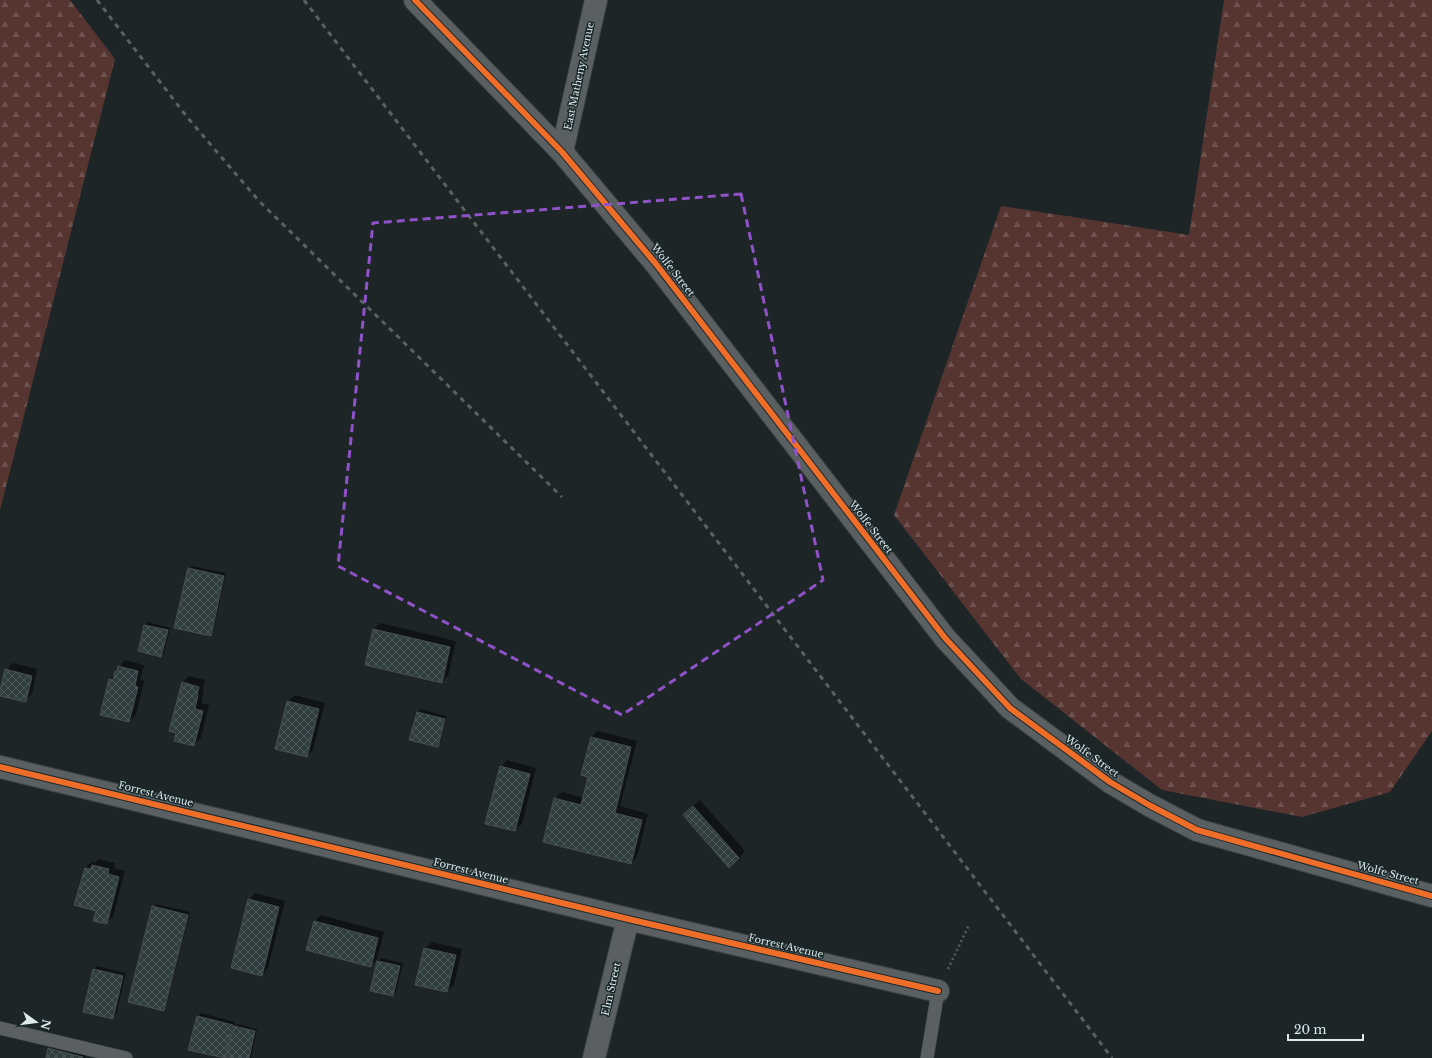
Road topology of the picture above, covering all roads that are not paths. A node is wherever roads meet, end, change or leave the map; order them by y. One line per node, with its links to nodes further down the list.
1 (415, 0): 3 (street, Wolfe Street)
2 (596, 0): 3 (street, East Matheny Avenue)
3 (562, 152): 5 (street, Wolfe Street)
4 (0, 767): 6 (street, Forrest Avenue)
5 (1432, 896)
6 (628, 919): 7 (street, Forrest Avenue); 10 (street, Elm Street)
7 (938, 991): 11 (lane)
8 (0, 1028): 9 (lane)
9 (126, 1058)
10 (594, 1058)
11 (927, 1058)

